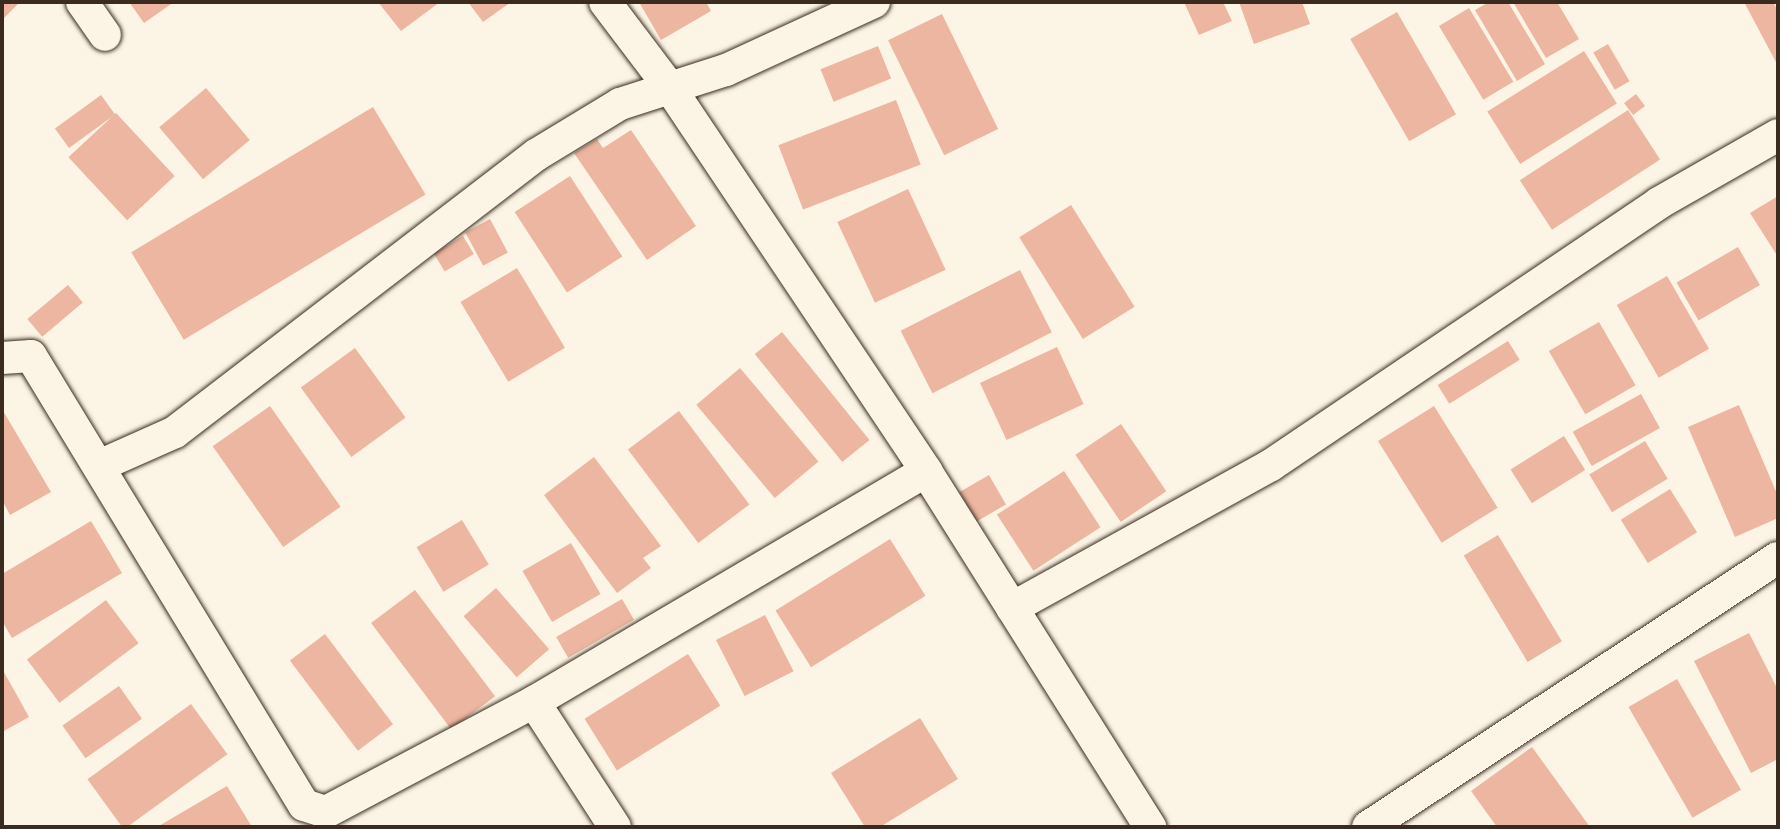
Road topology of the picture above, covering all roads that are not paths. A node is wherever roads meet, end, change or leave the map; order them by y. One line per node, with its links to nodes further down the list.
1 (82, 2): 4 (street)
2 (605, 2): 5 (street)
3 (874, 2): 5 (street)
4 (105, 35)
5 (670, 88): 8 (street); 9 (street)
6 (1778, 135): 11 (street)
7 (2, 358): 8 (street)
8 (101, 465): 13 (street)
9 (926, 471): 11 (street); 12 (street)
10 (1778, 558): 16 (street)
11 (1012, 608): 15 (street)
12 (534, 702): 13 (street); 14 (street)
13 (315, 819)
14 (615, 827)
15 (1150, 827)
16 (1368, 827)

